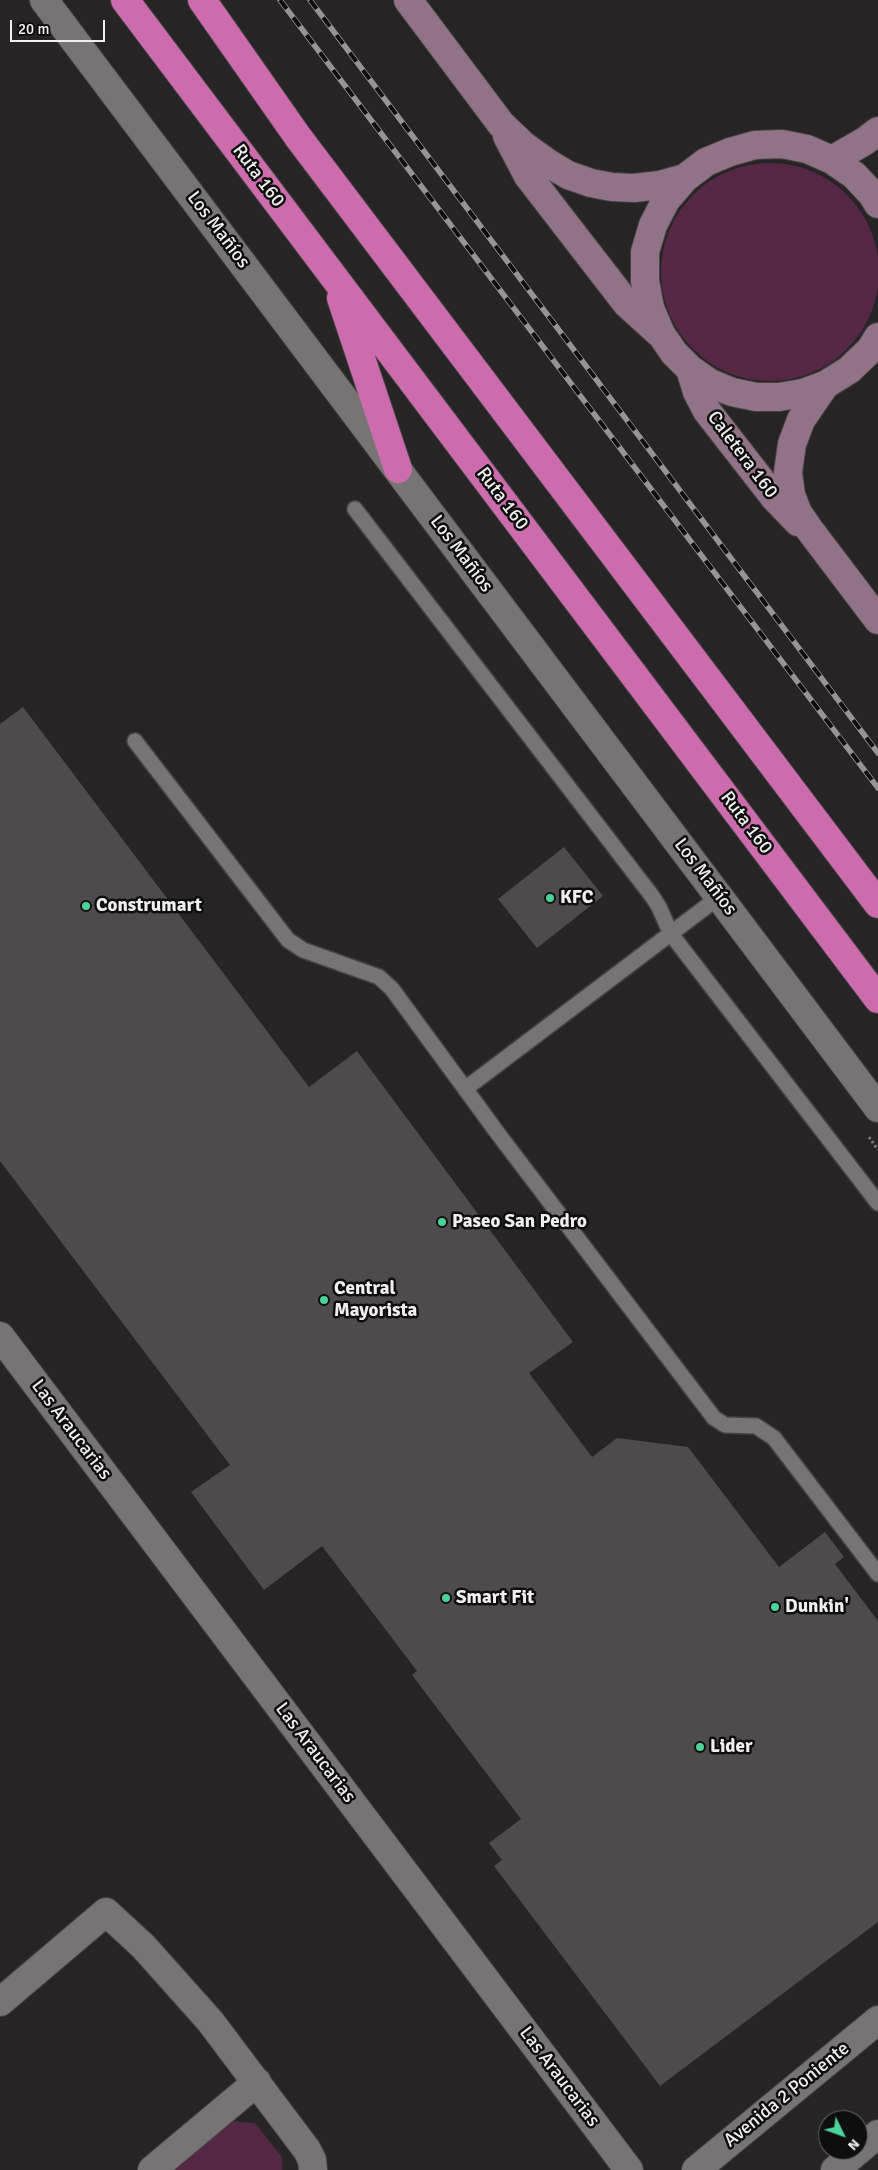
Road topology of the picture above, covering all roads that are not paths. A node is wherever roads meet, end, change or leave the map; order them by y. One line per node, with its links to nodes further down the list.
1 (44, 0): 15 (street, Los Mañíos)
2 (125, 0): 10 (highway, Ruta 160)
3 (202, 0): 21 (highway)
4 (408, 0): 5 (street)
5 (501, 124): 8 (street); 11 (street)
6 (878, 132): 7 (street)
7 (832, 160): 8 (street); 9 (street)
8 (685, 178): 11 (street)
9 (878, 204)
10 (334, 275): 15 (highway); 23 (highway, Ruta 160)
11 (661, 334): 13 (street)
12 (878, 337): 14 (street)
13 (690, 370): 14 (street); 17 (street, Caletera 160)
14 (825, 385): 17 (street, Caletera 160)
15 (398, 469): 20 (street, Los Mañíos)
16 (355, 509): 22 (lane)
17 (809, 529): 18 (street, Caletera 160)
18 (878, 620)
19 (135, 741): 24 (lane)
20 (719, 897): 22 (lane); 25 (street, Los Mañíos)
21 (878, 904)
22 (671, 934): 24 (lane); 26 (lane)
23 (878, 998)
24 (465, 1089): 28 (lane)
25 (878, 1108)
26 (878, 1203)
27 (0, 1336): 35 (street, Las Araucarias)
28 (878, 1574)
29 (0, 2002): 31 (street)
30 (878, 2020): 36 (street, Avenida 2 Poniente)
31 (257, 2082): 33 (street); 34 (street)
32 (878, 2134): 37 (street)
33 (152, 2170)
34 (313, 2170)
35 (629, 2170)
36 (696, 2170)
37 (835, 2170)

